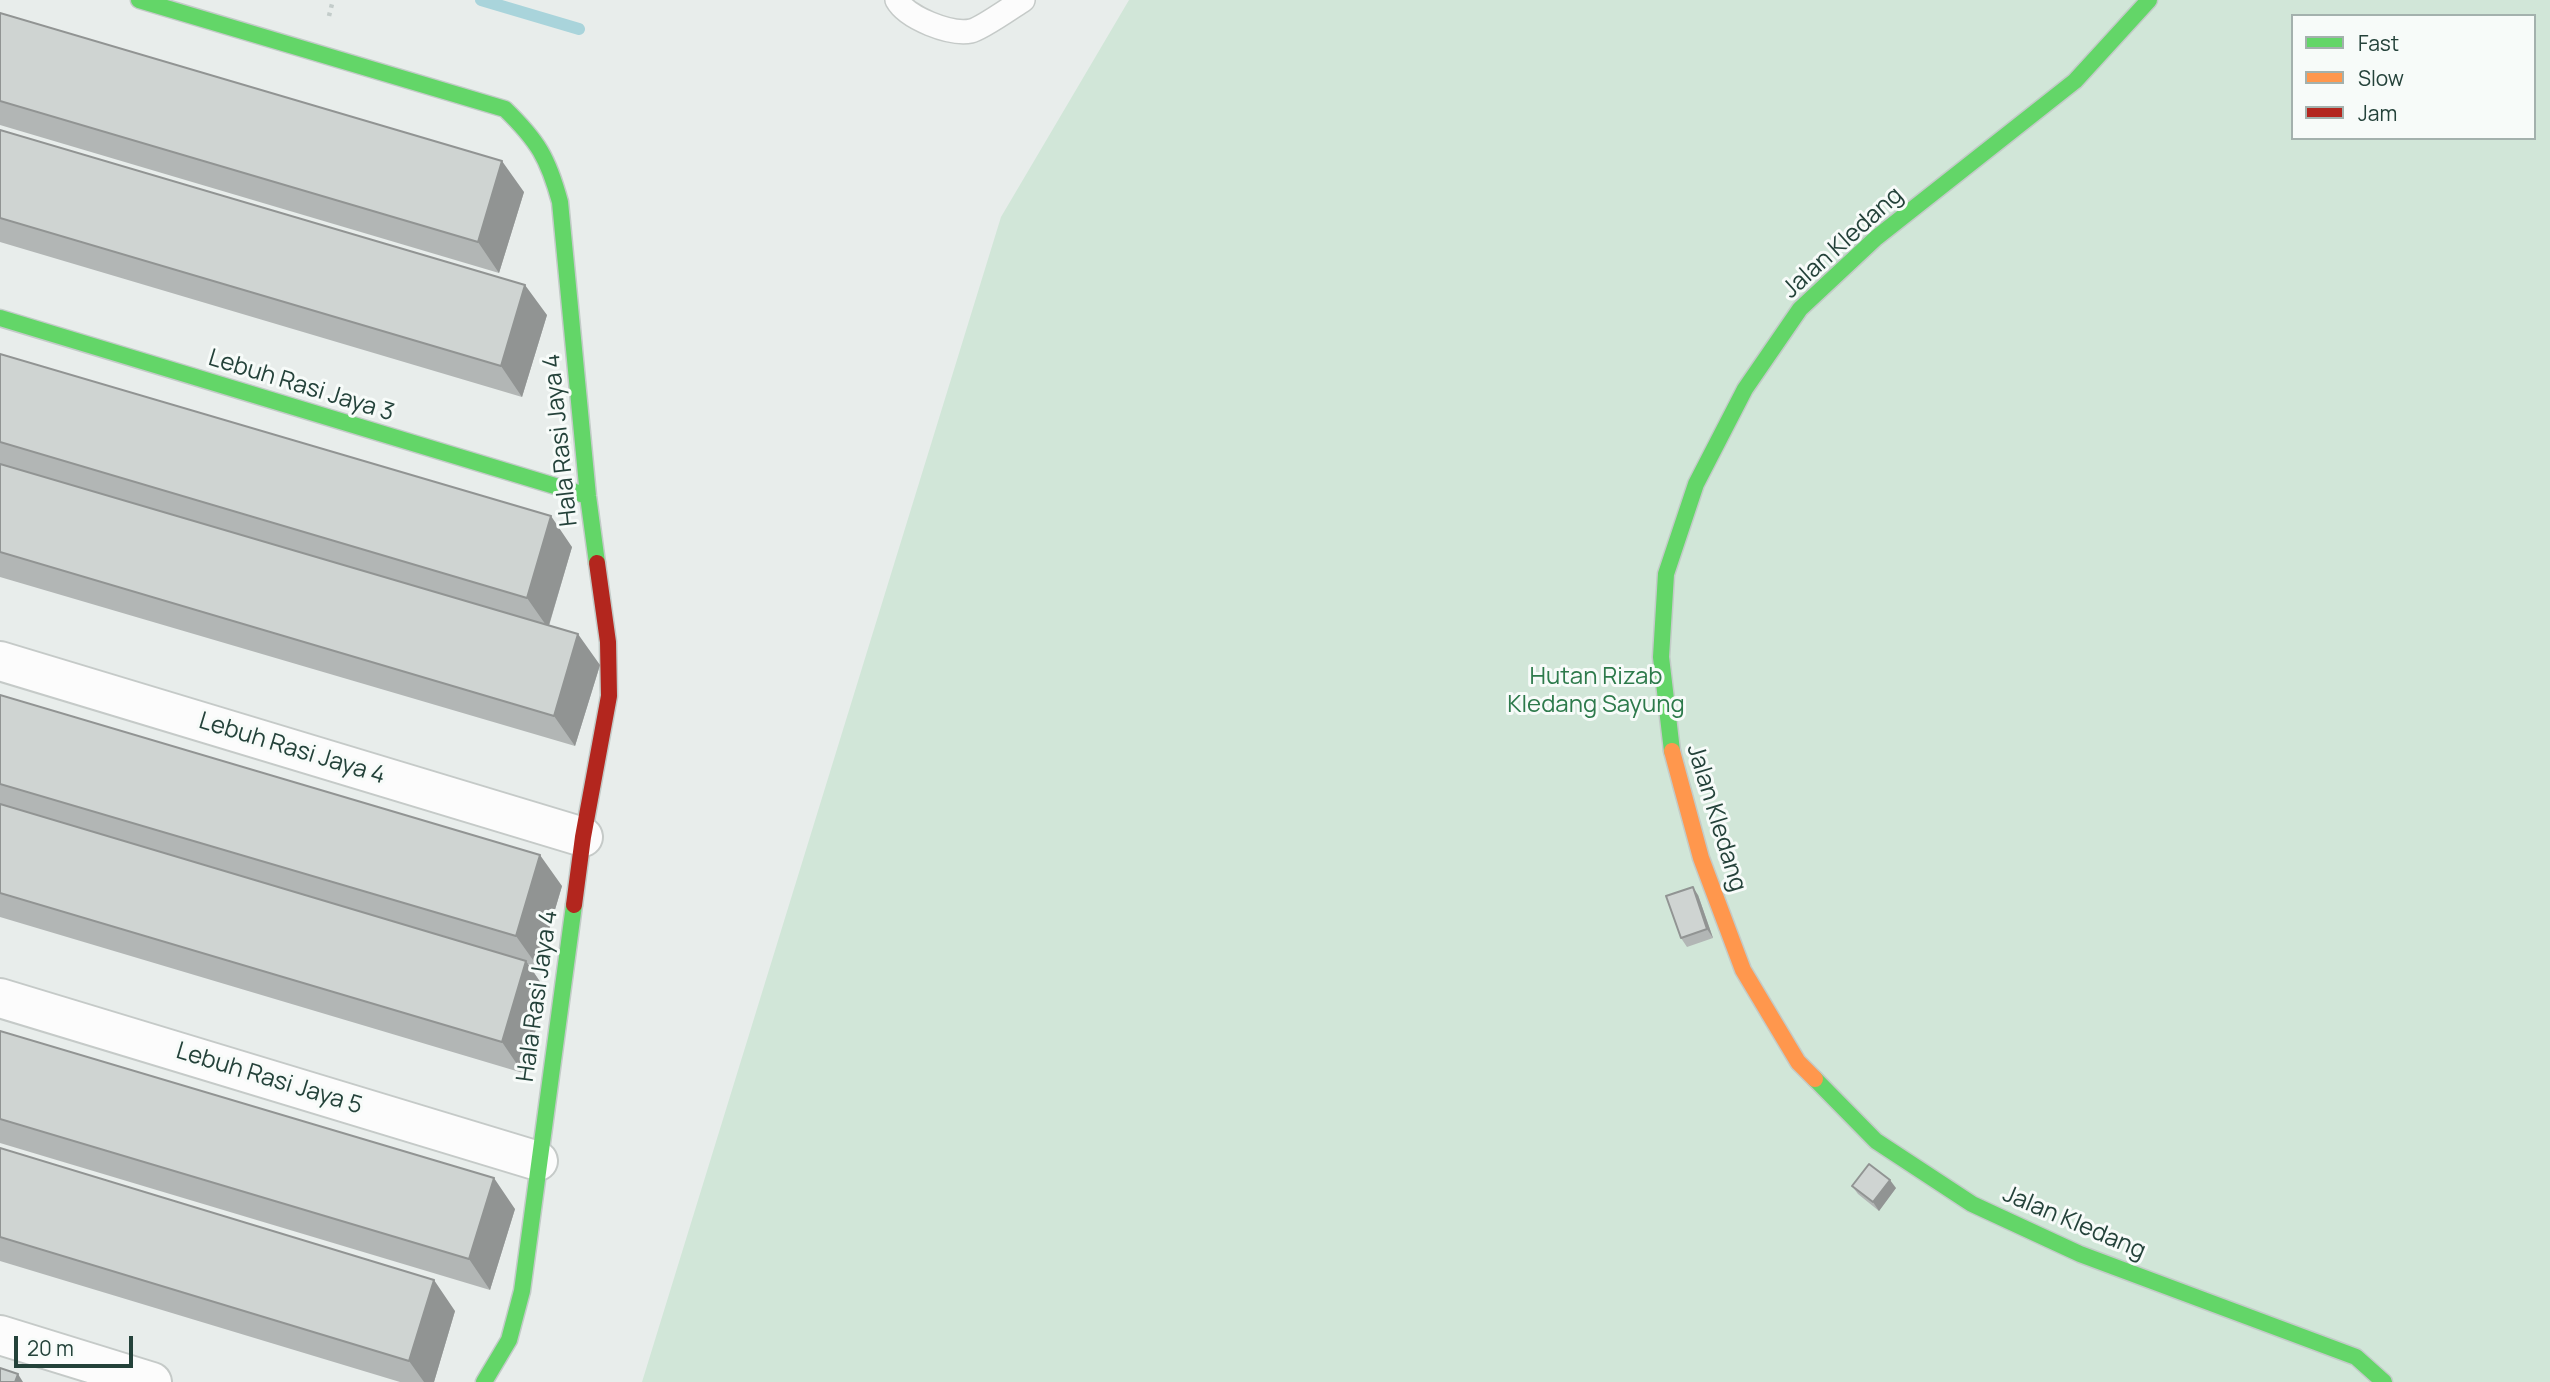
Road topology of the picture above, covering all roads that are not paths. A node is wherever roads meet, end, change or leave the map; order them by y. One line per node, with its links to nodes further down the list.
1 (139, 0): 6 (street, Hala Rasi Jaya 4)
2 (897, 0): 3 (lane)
3 (1023, 0)
4 (2149, 0): 14 (street, Jalan Kledang)
5 (0, 318): 6 (street, Lebuh Rasi Jaya 3)
6 (588, 496): 8 (street, Hala Rasi Jaya 4)
7 (0, 661): 8 (street, Lebuh Rasi Jaya 4)
8 (583, 837): 10 (street, Hala Rasi Jaya 4)
9 (0, 998): 10 (street, Lebuh Rasi Jaya 5)
10 (538, 1161): 13 (street, Hala Rasi Jaya 4)
11 (0, 1335): 12 (street)
12 (152, 1382)
13 (484, 1382)
14 (2384, 1382)

